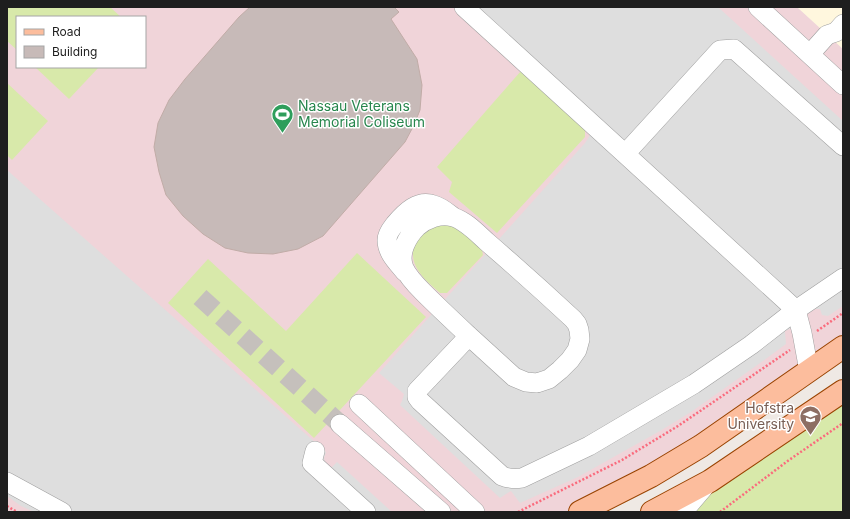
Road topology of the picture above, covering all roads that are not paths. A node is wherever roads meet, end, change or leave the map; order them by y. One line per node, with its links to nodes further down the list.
1 (464, 7): 9 (street)
2 (758, 7): 6 (street)
3 (843, 11): 5 (street)
4 (843, 24): 5 (street)
5 (827, 35): 6 (street)
6 (810, 54): 7 (street)
7 (843, 85)
8 (843, 146): 9 (street)
9 (625, 154): 11 (street)
10 (843, 278): 11 (street)
11 (796, 310): 12 (street); 14 (street)
12 (469, 336): 12 (street)
13 (843, 347): 14 (main road)
14 (809, 371): 26 (main road)
15 (843, 391): 19 (main road)
16 (359, 404): 25 (street)
17 (340, 424): 21 (street)
18 (315, 451): 23 (street)
19 (710, 481): 27 (main road); 28 (street)
20 (7, 482): 22 (street)
21 (424, 504): 24 (street)
22 (62, 512)
23 (366, 512)
24 (441, 512)
25 (475, 512)
26 (580, 512)
27 (652, 512)
28 (683, 512)

